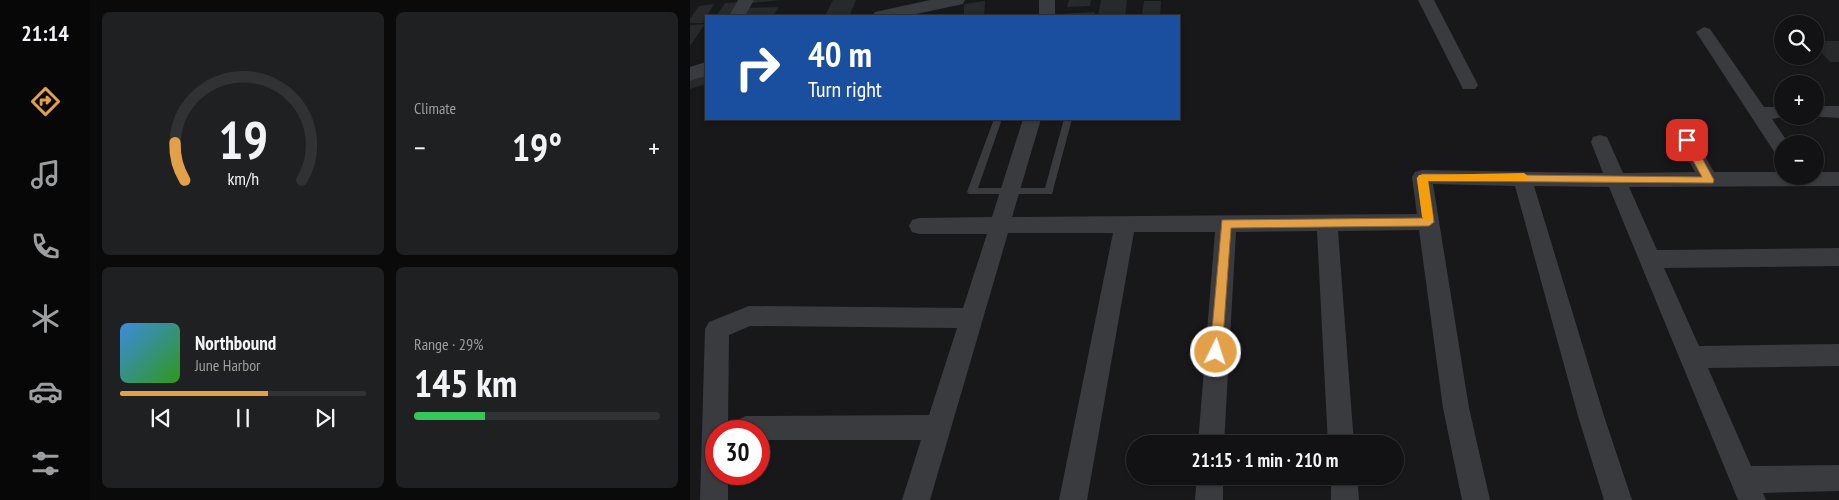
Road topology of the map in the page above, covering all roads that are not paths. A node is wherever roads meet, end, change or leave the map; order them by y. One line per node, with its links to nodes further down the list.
1 (746, 0): 5 (street)
2 (956, 0): 6 (street)
3 (1047, 0): 7 (street)
4 (1426, 0): 9 (street)
5 (738, 15)
6 (887, 15)
7 (1047, 15)
8 (1704, 32): 12 (street)
9 (1469, 85)
10 (1824, 112): 11 (street)
11 (1839, 112)
12 (1759, 113): 13 (street); 18 (street)
13 (1774, 113)
14 (998, 120): 26 (lane)
15 (1032, 120): 26 (street)
16 (1068, 120): 26 (lane)
17 (1680, 127): 25 (street)
18 (1774, 136)
19 (1600, 142): 24 (street)
20 (1522, 177): 24 (street); 27 (street); 54 (street)
21 (1774, 179): 25 (street)
22 (1824, 179): 23 (street)
23 (1839, 179)
24 (1616, 180): 25 (street); 34 (street)
25 (1709, 180)
26 (1010, 192): 31 (street)
27 (1429, 222): 29 (street); 53 (street)
28 (1226, 223): 29 (street); 30 (street); 41 (street)
29 (1327, 223): 42 (street)
30 (1125, 224): 31 (street); 50 (street)
31 (1000, 225): 32 (street); 35 (street)
32 (920, 226)
33 (1839, 257): 34 (street)
34 (1649, 259): 37 (street)
35 (971, 318): 38 (street); 39 (street)
36 (1839, 355): 37 (street)
37 (1691, 357): 47 (street)
38 (715, 420)
39 (938, 426): 40 (street); 49 (street)
40 (770, 428)
41 (1212, 435)
42 (1340, 435)
43 (1839, 478): 47 (street)
44 (714, 485): 48 (street)
45 (1210, 485): 51 (street)
46 (1345, 485): 52 (street)
47 (1747, 490)
48 (714, 500)
49 (916, 500)
50 (1073, 500)
51 (1209, 500)
52 (1346, 500)
53 (1476, 500)
54 (1618, 500)

